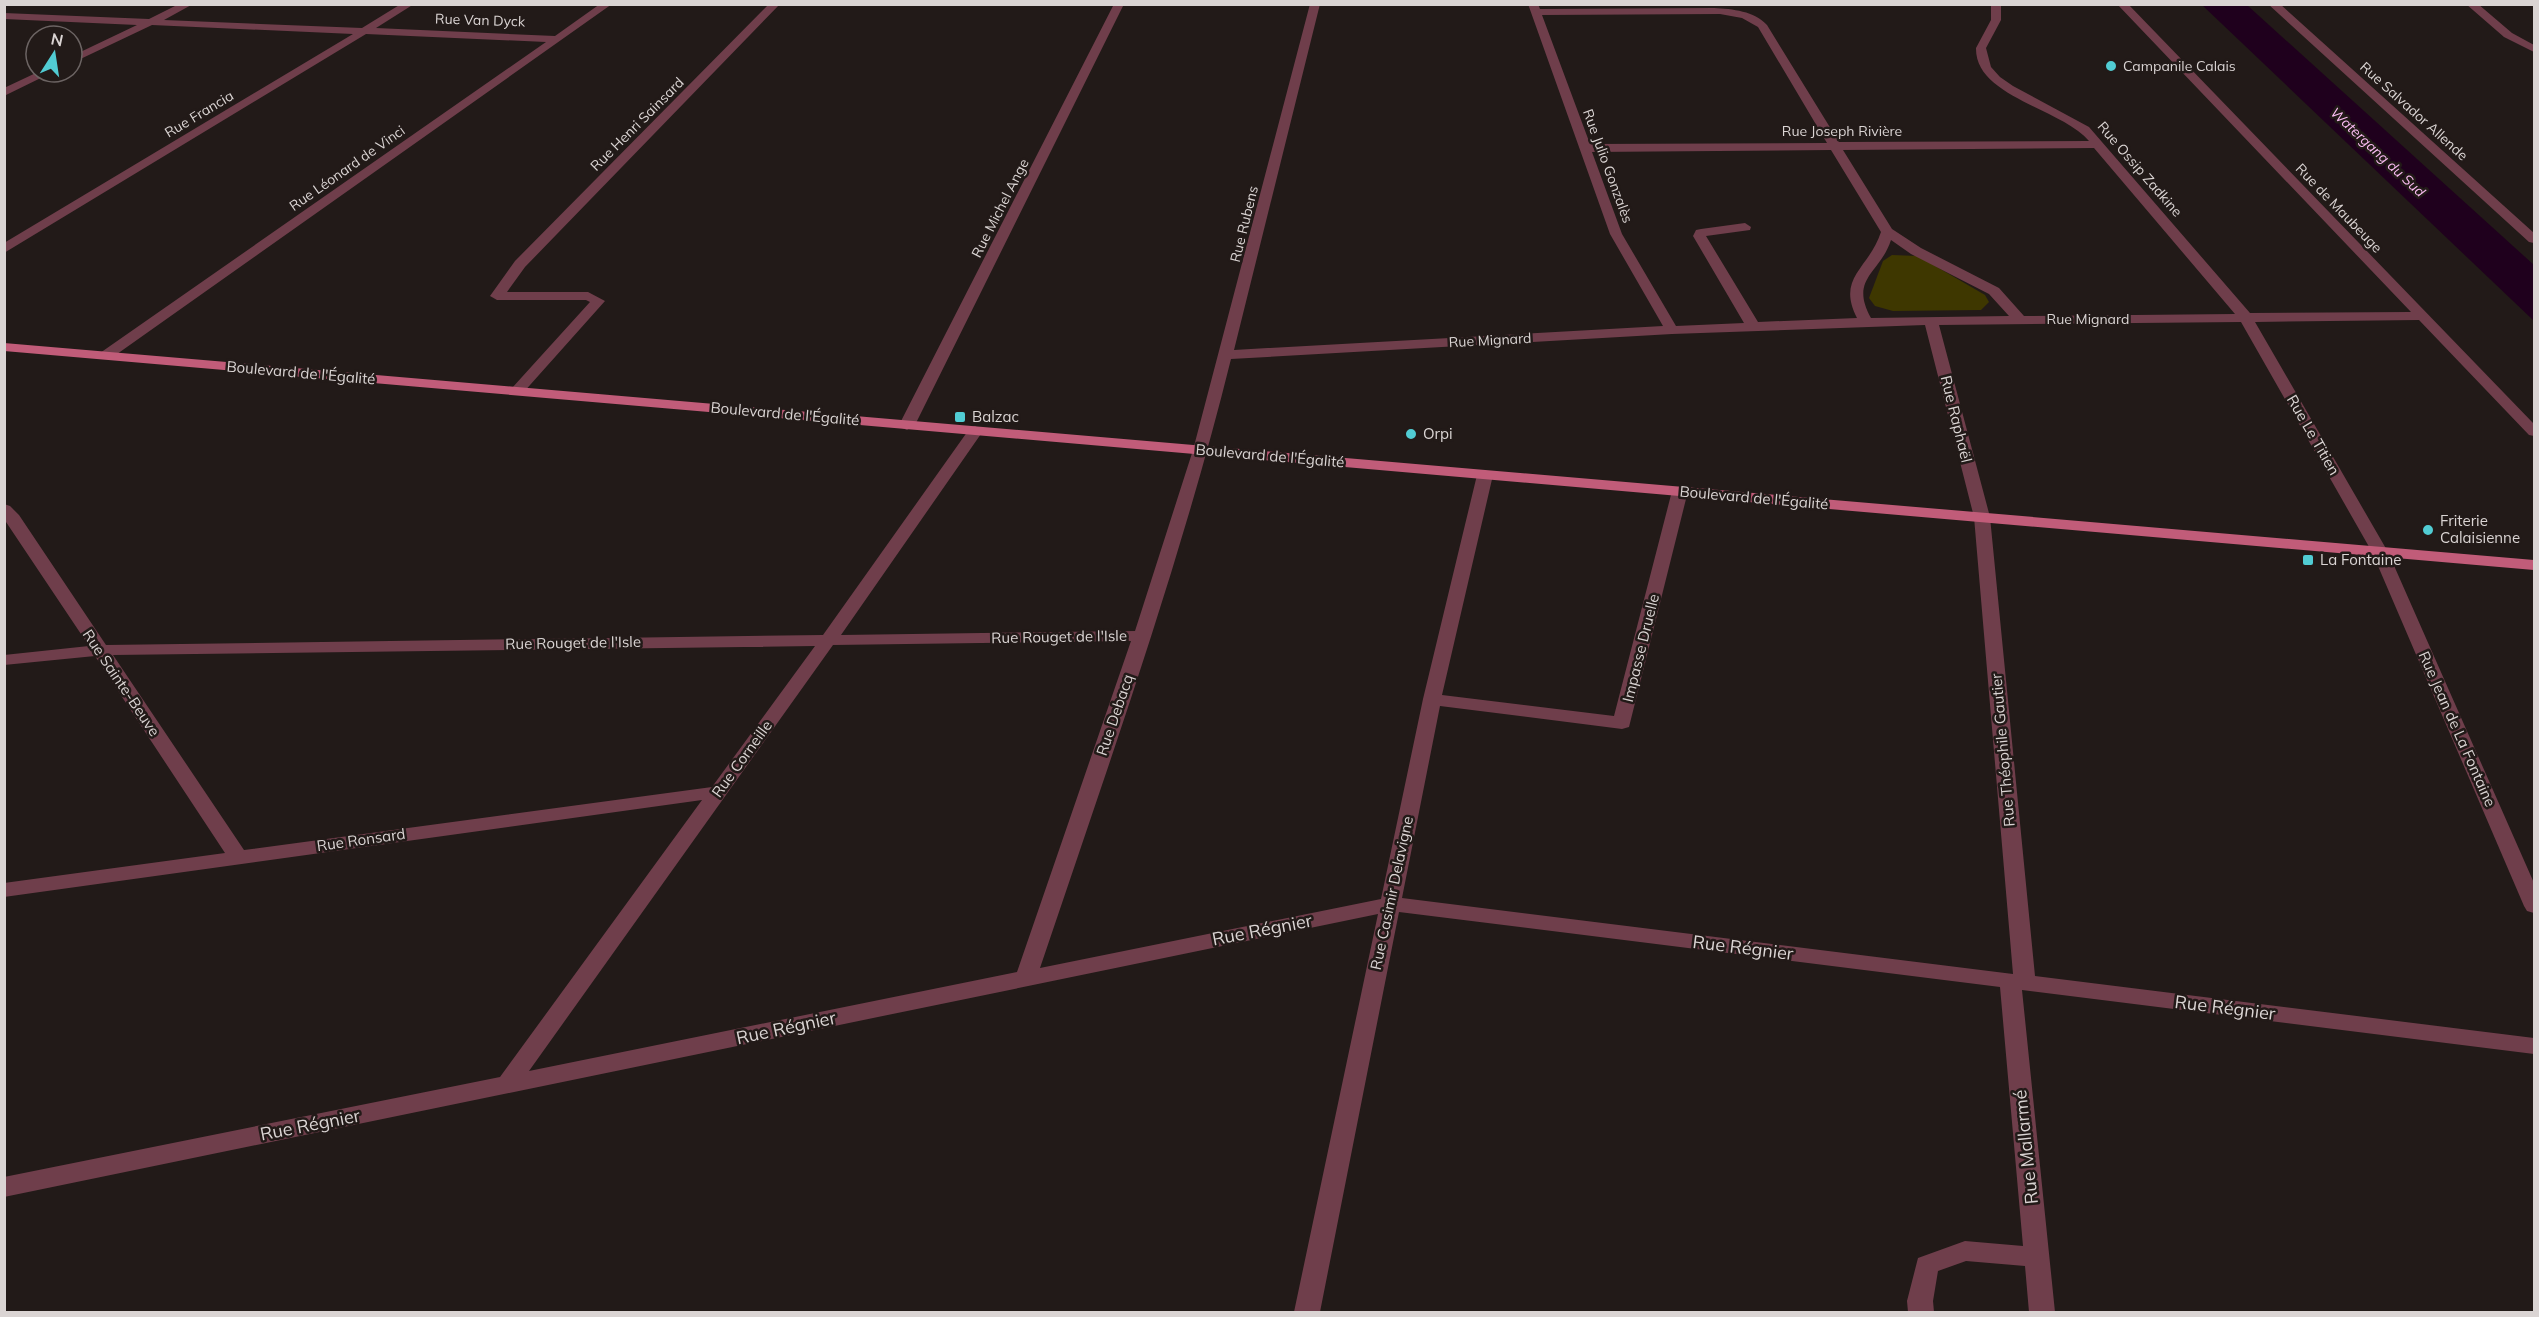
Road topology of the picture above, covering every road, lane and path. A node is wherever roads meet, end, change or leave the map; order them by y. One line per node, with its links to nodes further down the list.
1 (188, 4): 13 (street)
2 (409, 4): 14 (street, Rue Francia)
3 (607, 4): 15 (street, Rue Léonard de Vinci)
4 (776, 4): 37 (street, Rue Henri Sainsard)
5 (1119, 4): 38 (street, Rue Michel Ange)
6 (1315, 4): 35 (street, Rue Rubens)
7 (1996, 4): 20 (street, Rue Ossip Zadkine)
8 (2122, 4): 27 (street, Rue de Maubeuge)
9 (2273, 4): 25 (street, Rue Salvador Allende)
10 (2471, 4): 16 (street)
11 (1534, 8): 21 (street); 22 (street, Rue Julio Gonzalès)
12 (4, 16): 13 (street, Rue Van Dyck)
13 (152, 22): 14 (street, Rue Van Dyck); 17 (street)
14 (366, 31): 15 (street, Rue Van Dyck); 26 (street, Rue Francia)
15 (558, 39): 36 (street, Rue Léonard de Vinci)
16 (2535, 49)
17 (84, 54)
18 (24, 83): 19 (street)
19 (4, 93)
20 (2099, 144): 21 (street, Rue Joseph Rivière); 28 (street, Rue Ossip Zadkine)
21 (1835, 146): 22 (street, Rue Joseph Rivière); 24 (street)
22 (1585, 148): 33 (street, Rue Julio Gonzalès)
23 (1745, 227): 32 (street)
24 (1887, 232): 30 (street); 31 (street)
25 (2535, 239)
26 (4, 249)
27 (2423, 316): 28 (street, Rue Mignard); 40 (street, Rue de Maubeuge)
28 (2246, 318): 30 (street, Rue Mignard); 46 (street, Rue Le Titien)
29 (1931, 320): 30 (street, Rue Mignard); 31 (street, Rue Mignard); 45 (street, Rue Raphaël)
30 (2019, 320)
31 (1866, 322): 32 (street, Rue Mignard)
32 (1753, 326): 33 (street, Rue Mignard)
33 (1672, 330): 35 (street, Rue Mignard)
34 (4, 347): 36 (main road, Boulevard de l'Égalité)
35 (1227, 355): 41 (street, Rue Rubens)
36 (105, 356): 37 (main road, Boulevard de l'Égalité)
37 (517, 391): 38 (main road, Boulevard de l'Égalité)
38 (907, 425): 39 (main road, Boulevard de l'Égalité)
39 (975, 431): 41 (main road, Boulevard de l'Égalité); 49 (street, Rue Corneille)
40 (2535, 432)
41 (1201, 450): 42 (main road, Boulevard de l'Égalité); 48 (street, Rue Debacq)
42 (1485, 475): 43 (main road, Boulevard de l'Égalité); 52 (street, Rue Casimir Delavigne)
43 (1680, 491): 45 (main road, Boulevard de l'Égalité); 52 (street, Impasse Druelle)
44 (6, 510): 50 (street, Rue Sainte-Beuve)
45 (1982, 518): 46 (main road, Boulevard de l'Égalité); 59 (street, Rue Théophile Gautier)
46 (2380, 552): 47 (main road, Boulevard de l'Égalité); 57 (street, Rue Jean de La Fontaine)
47 (2535, 565)
48 (1142, 636): 49 (street, Rue Rouget de l'Isle); 58 (street, Rue Debacq)
49 (829, 639): 50 (street, Rue Rouget de l'Isle); 53 (street, Rue Corneille)
50 (99, 650): 51 (street, Rue Rouget de l'Isle); 54 (street, Rue Sainte-Beuve)
51 (4, 660)
52 (1432, 699): 56 (street, Rue Casimir Delavigne)
53 (718, 792): 54 (street, Rue Ronsard); 61 (street, Rue Corneille)
54 (238, 857): 55 (street, Rue Ronsard)
55 (4, 890)
56 (1390, 904): 58 (street, Rue Régnier); 59 (street, Rue Régnier); 64 (street, Rue Casimir Delavigne)
57 (2535, 906)
58 (1026, 978): 61 (street, Rue Régnier)
59 (2017, 982): 60 (street, Rue Régnier); 63 (street, Rue Mallarmé)
60 (2535, 1046)
61 (506, 1086): 62 (street, Rue Régnier)
62 (4, 1187)
63 (2037, 1257): 65 (street); 66 (street, Rue Mallarmé)
64 (1307, 1312)
65 (1921, 1312)
66 (2042, 1312)

